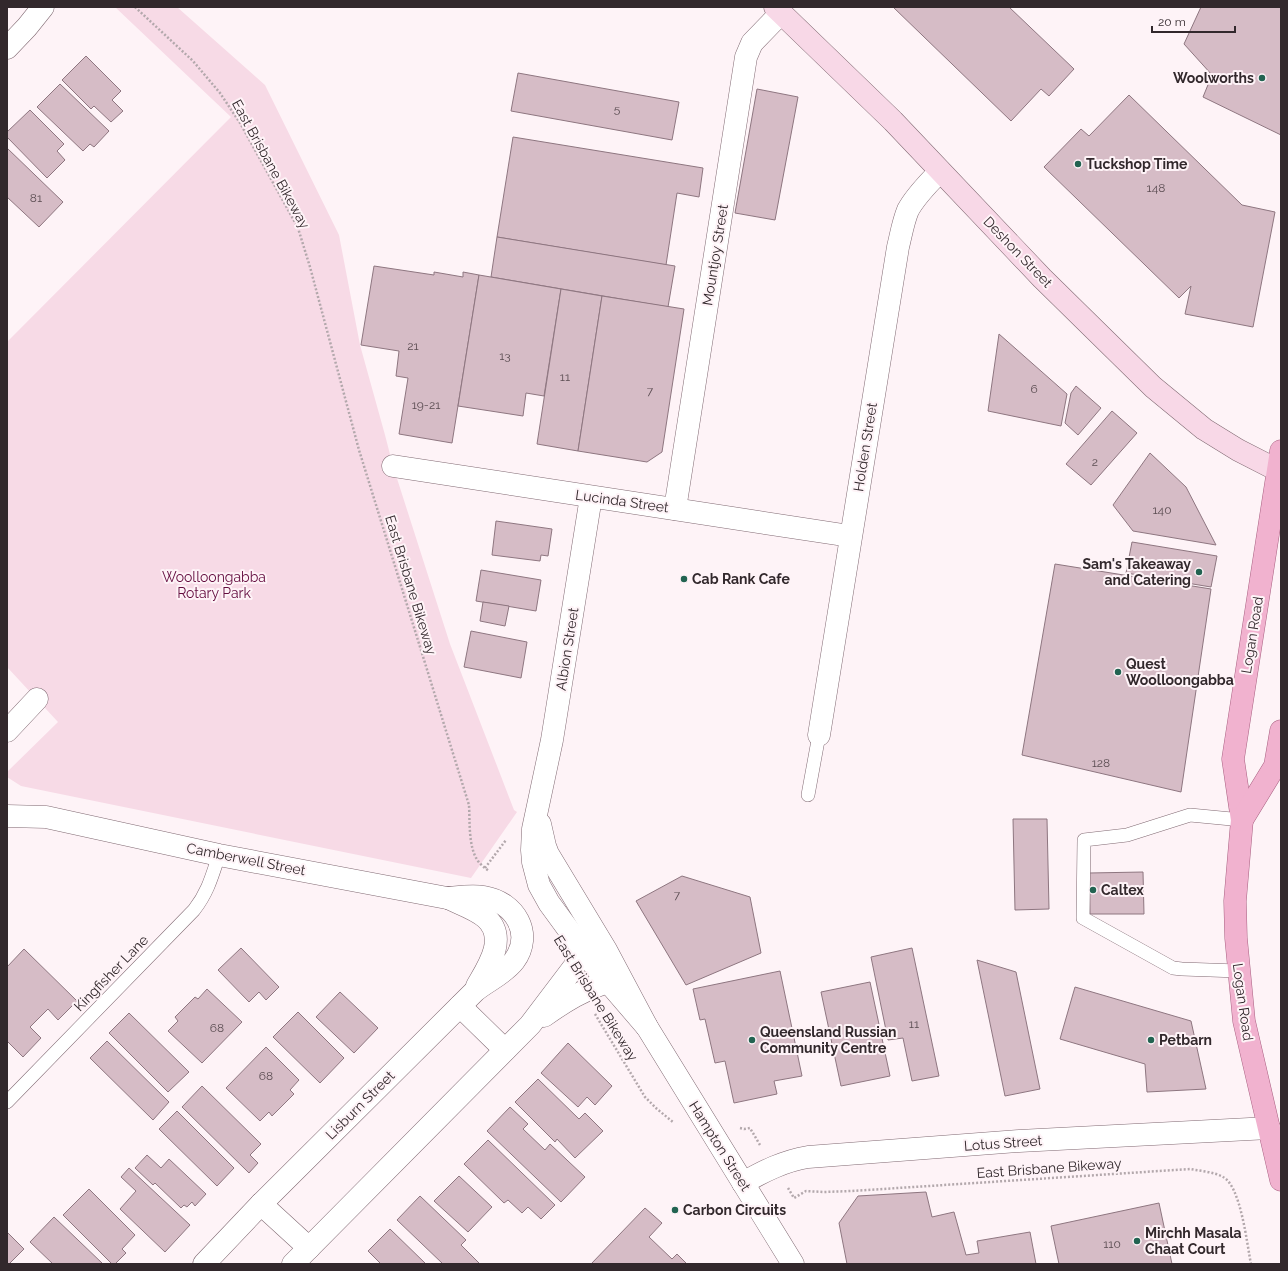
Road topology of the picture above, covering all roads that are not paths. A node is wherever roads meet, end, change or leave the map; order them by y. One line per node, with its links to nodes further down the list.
1 (43, 7): 3 (street)
2 (778, 10): 4 (street, Deshon Street); 8 (street, Mountjoy Street)
3 (7, 48)
4 (940, 170): 5 (street, Deshon Street); 9 (street, Holden Street)
5 (1280, 464): 18 (main road, Logan Road)
6 (393, 466): 7 (street, Lucinda Street)
7 (591, 497): 8 (street, Lucinda Street); 19 (street, Albion Street)
8 (675, 509): 9 (street, Lucinda Street)
9 (850, 536): 13 (street, Holden Street)
10 (37, 699): 11 (street)
11 (7, 731)
12 (1281, 731): 18 (main road, Logan Road)
13 (819, 735): 14 (lane)
14 (808, 795)
15 (7, 800): 17 (street, Camberwell Street)
16 (7, 816): 17 (street, Camberwell Street)
17 (46, 817): 20 (street, Camberwell Street)
18 (1242, 820): 22 (main road, Logan Road); 22 (lane)
19 (536, 828): 21 (street, Hampton Street); 27 (street, Hampton Street)
20 (219, 855): 24 (street, Camberwell Street); 29 (lane, Kingfisher Lane)
21 (581, 948): 23 (street, Hampton Street); 26 (street)
22 (1238, 971): 30 (main road, Logan Road)
23 (607, 982): 26 (street); 27 (street, Hampton Street)
24 (475, 991): 25 (street, Lisburn Street)
25 (460, 1006): 28 (street); 33 (street, Lisburn Street)
26 (530, 1025): 28 (street)
27 (647, 1027): 32 (street, Hampton Street)
28 (505, 1050): 34 (street)
29 (7, 1102)
30 (1269, 1128): 31 (main road, Logan Road); 32 (street, Lotus Street)
31 (1281, 1180)
32 (743, 1183): 37 (street, Hampton Street)
33 (261, 1204): 34 (street); 35 (street, Lisburn Street)
34 (309, 1248): 36 (street)
35 (204, 1264)
36 (293, 1264)
37 (793, 1264)

